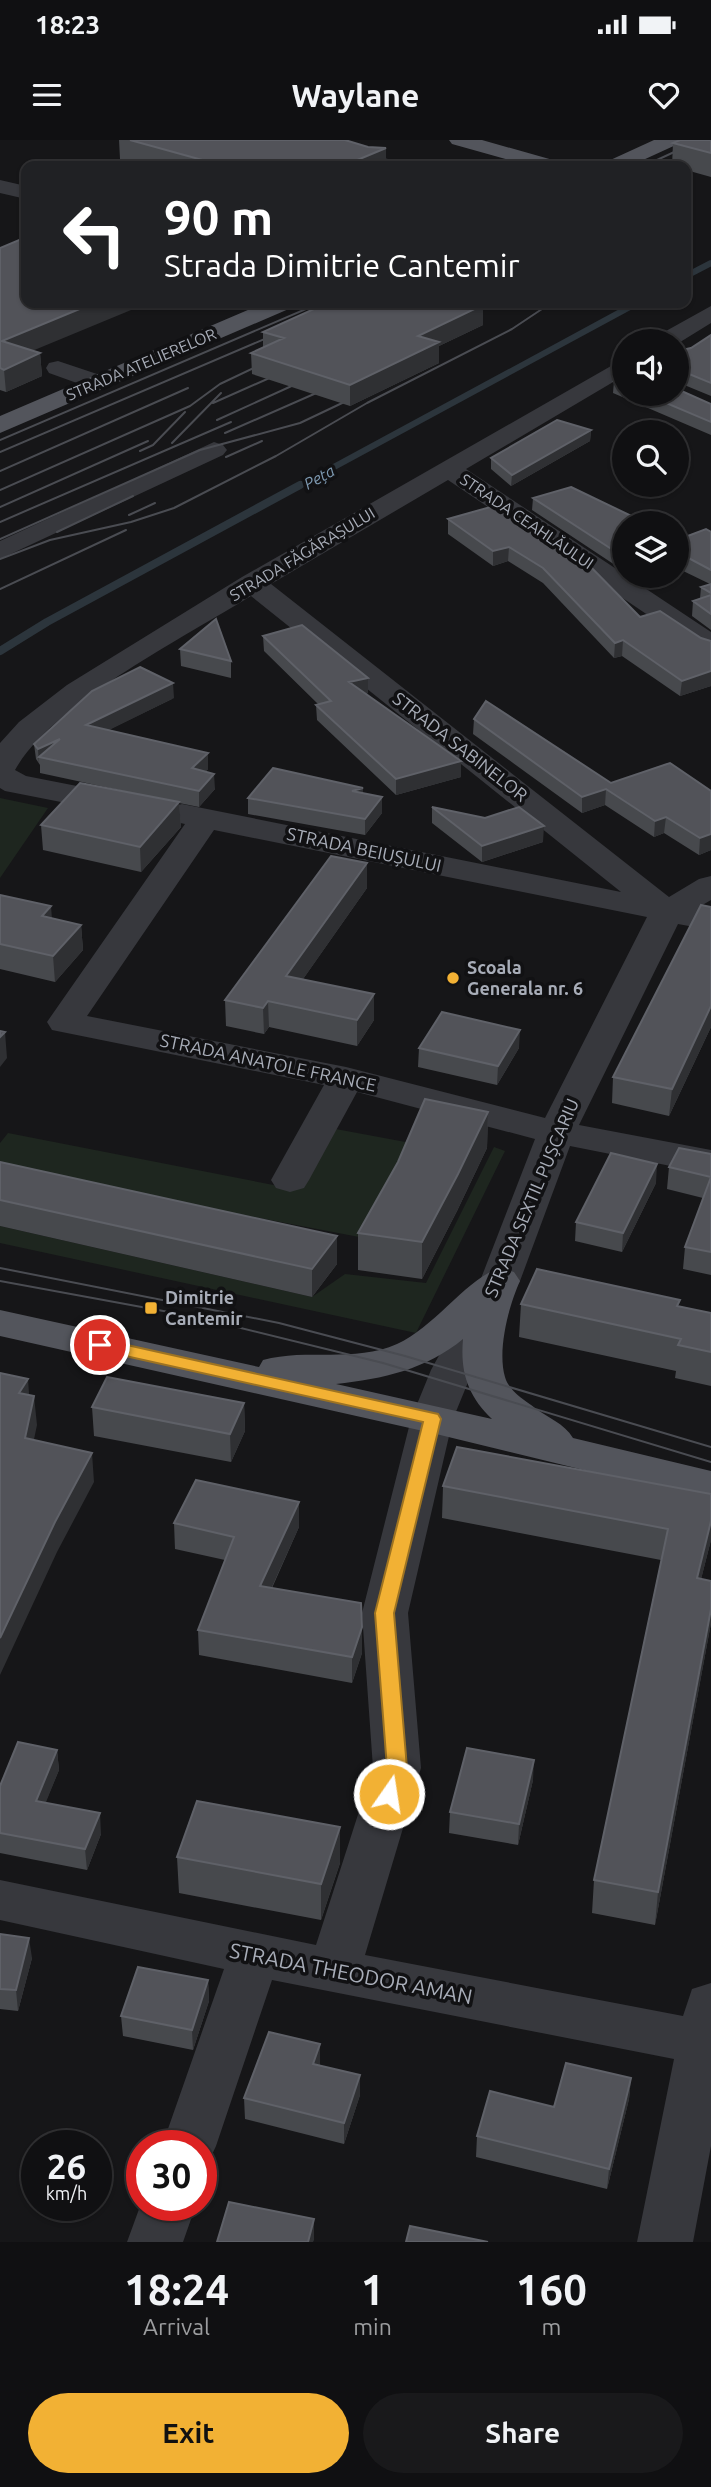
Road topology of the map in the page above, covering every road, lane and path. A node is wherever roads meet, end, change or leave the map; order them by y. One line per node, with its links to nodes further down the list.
1 (302, 140): 4 (street)
2 (459, 140): 5 (main road)
3 (671, 140): 6 (main road)
4 (374, 161)
5 (535, 161)
6 (624, 161)
7 (0, 186): 8 (street)
8 (21, 192)
9 (271, 308): 14 (main road, STRADA ATELIERELOR)
10 (711, 313): 11 (street)
11 (685, 329)
12 (58, 368): 14 (street)
13 (612, 373): 17 (street, STRADA FĂGĂRAȘULUI)
14 (97, 382): 15 (main road, STRADA ATELIERELOR)
15 (0, 425)
16 (214, 450): 18 (street)
17 (448, 468): 19 (street, STRADA FĂGĂRAȘULUI); 20 (street, STRADA CEAHLĂULUI)
18 (0, 551)
19 (253, 583): 21 (street, STRADA FĂGĂRAȘULUI); 24 (street, STRADA SABINELOR)
20 (711, 645)
21 (5, 776): 22 (street, STRADA BEIUȘULUI)
22 (205, 819): 24 (street, STRADA BEIUȘULUI); 26 (street, STRADA ANATOLE FRANCE)
23 (711, 886): 24 (street)
24 (667, 912): 25 (street, STRADA BEIUȘULUI); 27 (street, STRADA SEXTIL PUȘCARIU)
25 (711, 920)
26 (346, 1078): 27 (street, STRADA ANATOLE FRANCE); 29 (street)
27 (557, 1131): 28 (street, STRADA ANATOLE FRANCE); 30 (street, STRADA SEXTIL PUȘCARIU)
28 (711, 1163)
29 (290, 1180)
30 (500, 1281): 32 (main road); 33 (street, STRADA SEXTIL PUȘCARIU); 34 (main road)
31 (0, 1323): 32 (main road)
32 (199, 1367): 33 (main road)
33 (432, 1419): 34 (main road); 38 (street, STRADA SEXTIL PUȘCARIU)
34 (578, 1454): 35 (main road)
35 (711, 1486)
36 (0, 1900): 37 (street, STRADA THEODOR AMAN)
37 (255, 1955): 38 (street, STRADA THEODOR AMAN); 40 (street)
38 (334, 1971): 39 (street, STRADA THEODOR AMAN)
39 (707, 2023): 43 (street)
40 (195, 2130)
41 (162, 2221): 42 (street)
42 (155, 2242)
43 (665, 2242)

